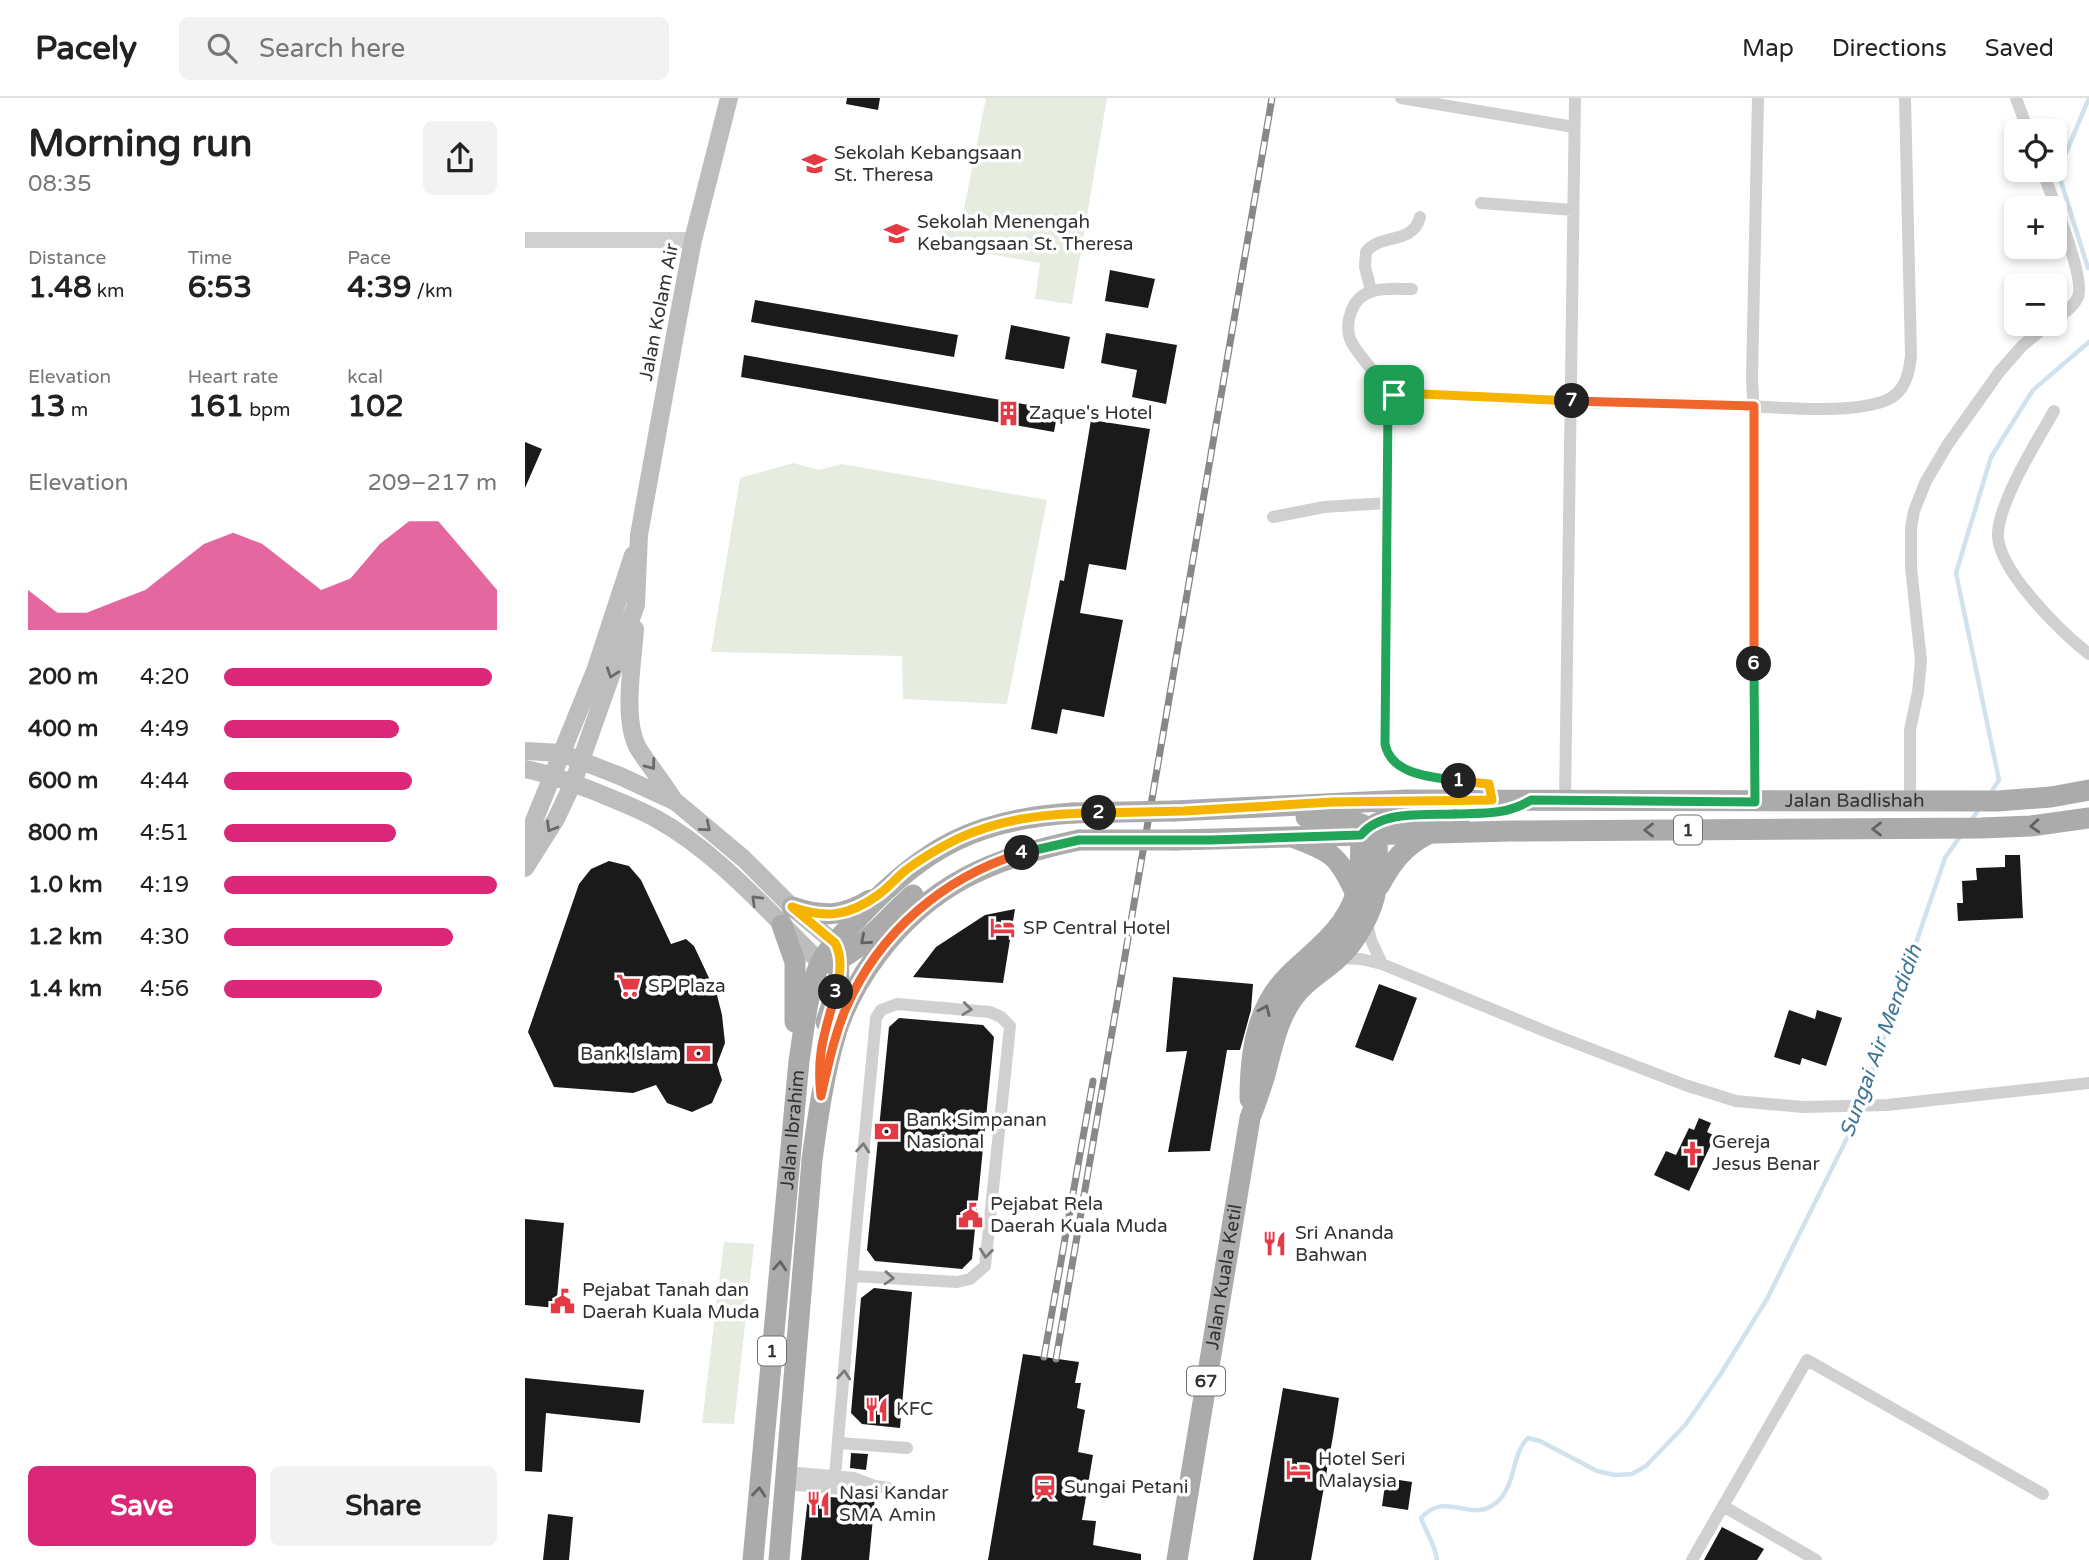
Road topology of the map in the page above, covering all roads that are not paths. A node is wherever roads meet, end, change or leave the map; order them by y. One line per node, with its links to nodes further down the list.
1 (729, 98): 14 (main road, Jalan Kolam Air)
2 (1401, 98): 8 (street)
3 (1575, 98): 8 (street)
4 (1758, 98): 23 (street)
5 (1905, 98): 23 (street)
6 (2016, 98): 7 (street)
7 (2024, 119)
8 (1574, 127): 11 (street)
9 (2046, 182): 17 (street)
10 (1481, 203): 11 (street)
11 (1573, 210): 22 (street)
12 (1420, 217): 16 (street)
13 (525, 240): 14 (street)
14 (693, 240): 27 (main road, Jalan Kolam Air)
15 (1412, 289): 16 (street)
16 (1371, 290): 21 (street)
17 (2080, 293): 18 (street); 19 (street)
18 (2089, 303)
19 (2067, 311)
20 (2034, 336): 42 (street)
21 (1394, 395): 22 (street); 25 (street)
22 (1570, 401): 23 (street); 39 (street)
23 (1754, 406): 41 (street)
24 (2054, 411): 29 (street)
25 (1387, 503): 26 (street); 37 (street)
26 (1273, 517)
27 (639, 535): 28 (main road, Jalan Kolam Air); 31 (main road, Jalan Kolam Air)
28 (636, 605): 32 (main road, Jalan Kolam Air, one-way to 32); 40 (main road, one-way to 40)
29 (2089, 654)
30 (525, 751): 31 (main road)
31 (561, 753): 32 (main road); 34 (main road, Jalan Kolam Air)
32 (582, 761): 35 (main road, Jalan Kolam Air); 40 (main road)
33 (525, 769): 34 (main road)
34 (552, 775): 35 (main road); 50 (main road, Jalan Kolam Air)
35 (573, 783): 52 (main road, Jalan Kolam Air, one-way to 52); 56 (main road, one-way to 35)
36 (2089, 790): 42 (main road, Jalan Badlishah / 1)
37 (1492, 800): 38 (main road, Jalan Badlishah / 1); 43 (main road, Jalan Badlishah / 1)
38 (1531, 800): 39 (main road, Jalan Badlishah / 1); 48 (main road)
39 (1565, 801): 41 (main road, Jalan Badlishah / 1)
40 (675, 802): 56 (main road, one-way to 56)
41 (1755, 802): 42 (main road, Jalan Badlishah / 1)
42 (1910, 802)
43 (1179, 811): 45 (main road, Jalan Badlishah / 1, bridge); 48 (main road)
44 (525, 812): 50 (main road)
45 (1073, 813): 55 (main road, Jalan Ibrahim / 1)
46 (2089, 818): 47 (main road, Jalan Badlishah / 1, one-way to 47)
47 (1431, 832): 48 (main road, Jalan Badlishah / 1); 54 (main road)
48 (1369, 833): 49 (main road, Jalan Badlishah / 1); 54 (main road, Jalan Kuala Ketil / 67)
49 (1288, 836): 51 (main road, Jalan Badlishah / 1, bridge); 54 (main road)
50 (526, 839)
51 (1079, 840): 53 (main road, Jalan Ibrahim / 1)
52 (525, 868)
53 (981, 868): 58 (main road, one-way to 58); 63 (main road, Jalan Ibrahim / 1)
54 (1366, 892): 57 (main road, Jalan Kuala Ketil / 67); 64 (main road, Jalan Kuala Ketil / 67, one-way to 54)
55 (880, 894): 56 (main road); 58 (main road, Jalan Ibrahim / 1)
56 (787, 916): 58 (main road); 61 (main road)
57 (1366, 918): 59 (main road, Jalan Kuala Ketil / 67); 60 (street)
58 (832, 955): 61 (main road, Jalan Ibrahim / 1); 63 (main road)
59 (1338, 958): 60 (street); 64 (main road, Jalan Kuala Ketil / 67)
60 (1382, 964): 62 (street)
61 (799, 1061): 72 (main road, Jalan Ibrahim / 1, one-way to 61)
62 (2089, 1083)
63 (821, 1096): 69 (main road, Jalan Ibrahim / 1)
64 (1250, 1118): 74 (main road, Jalan Kuala Ketil / 67)
65 (852, 1276): 65 (street); 66 (street, one-way to 65)
66 (839, 1443): 67 (street); 68 (street)
67 (907, 1448)
68 (835, 1476): 69 (street); 69 (street)
69 (786, 1478): 73 (main road, Jalan Ibrahim / 1)
70 (2043, 1494): 71 (street)
71 (1723, 1506): 75 (street); 76 (street)
72 (753, 1560)
73 (779, 1560)
74 (1177, 1560)
75 (1692, 1560)
76 (1816, 1560)

